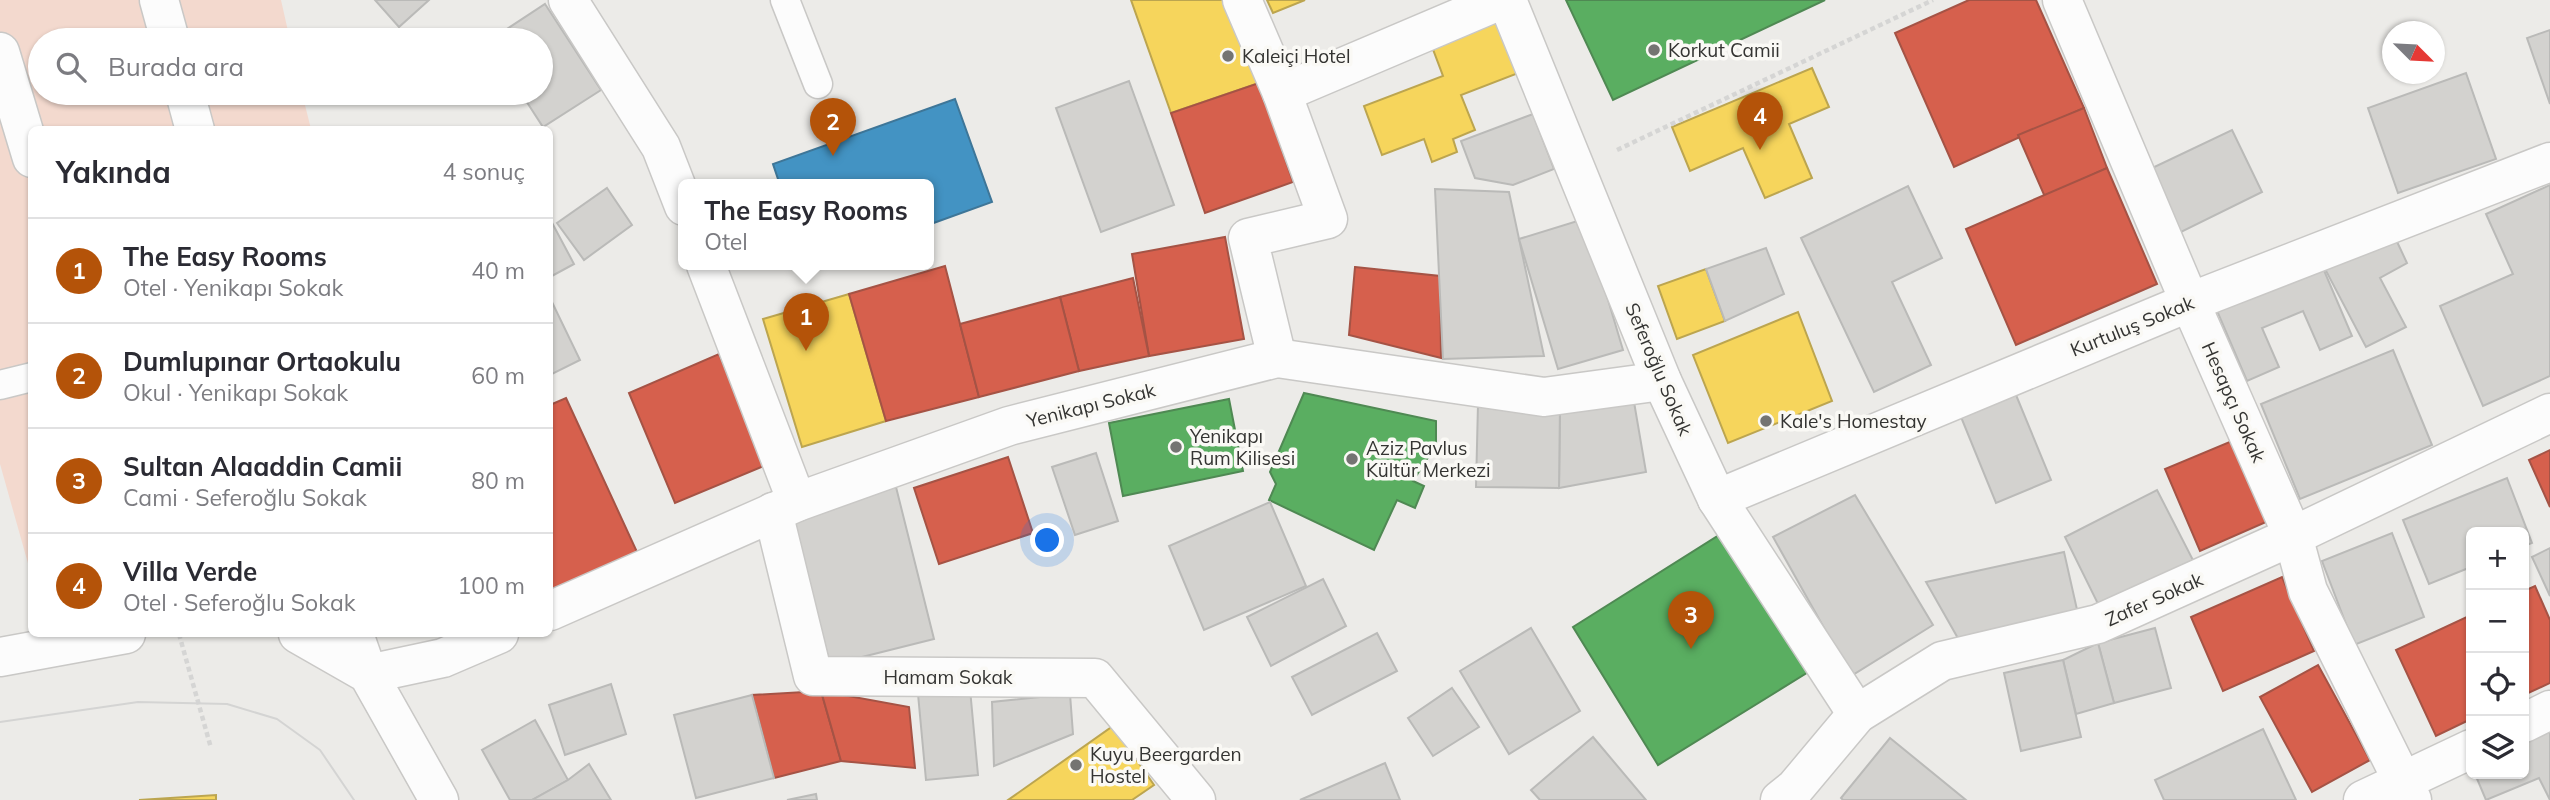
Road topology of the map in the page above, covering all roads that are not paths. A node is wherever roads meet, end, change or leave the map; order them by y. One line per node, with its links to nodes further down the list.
1 (159, 0): 8 (street)
2 (568, 0): 16 (street)
3 (785, 0): 10 (lane)
4 (1242, 0): 11 (street)
5 (1501, 0): 11 (street)
6 (1507, 0): 21 (street, Seferoğlu Sokak)
7 (2069, 2): 18 (street, Hesapçı Sokak)
8 (167, 28)
9 (0, 52): 14 (street)
10 (818, 84)
11 (1282, 93): 19 (street)
12 (188, 105): 13 (street)
13 (194, 126)
14 (28, 145)
15 (2550, 162): 18 (street, Kurtuluş Sokak)
16 (678, 191)
17 (708, 270): 25 (street)
18 (2190, 302): 24 (street, Kurtuluş Sokak); 26 (street, Hesapçı Sokak)
19 (1277, 358): 21 (street, Yenikapı Sokak); 25 (street, Yenikapı Sokak)
20 (28, 378): 22 (lane)
21 (1662, 381): 24 (street, Seferoğlu Sokak)
22 (0, 385)
23 (2550, 413): 26 (street, Zafer Sokak)
24 (1717, 499): 35 (street, Seferoğlu Sokak)
25 (785, 507): 27 (street, Yenikapı Sokak); 40 (street, Hamam Sokak)
26 (2293, 536): 35 (street, Zafer Sokak); 38 (street, Hesapçı Sokak)
27 (553, 610)
28 (110, 637): 32 (street)
29 (303, 637): 33 (street)
30 (355, 637): 33 (street)
31 (492, 637): 33 (street)
32 (0, 657)
33 (368, 674): 39 (street)
34 (2550, 710): 36 (street)
35 (1857, 714): 41 (street, Zafer Sokak)
36 (2529, 720)
37 (2466, 752): 38 (street)
38 (2408, 791): 42 (street)
39 (439, 800)
40 (1196, 800)
41 (1780, 800)
42 (2363, 800)

